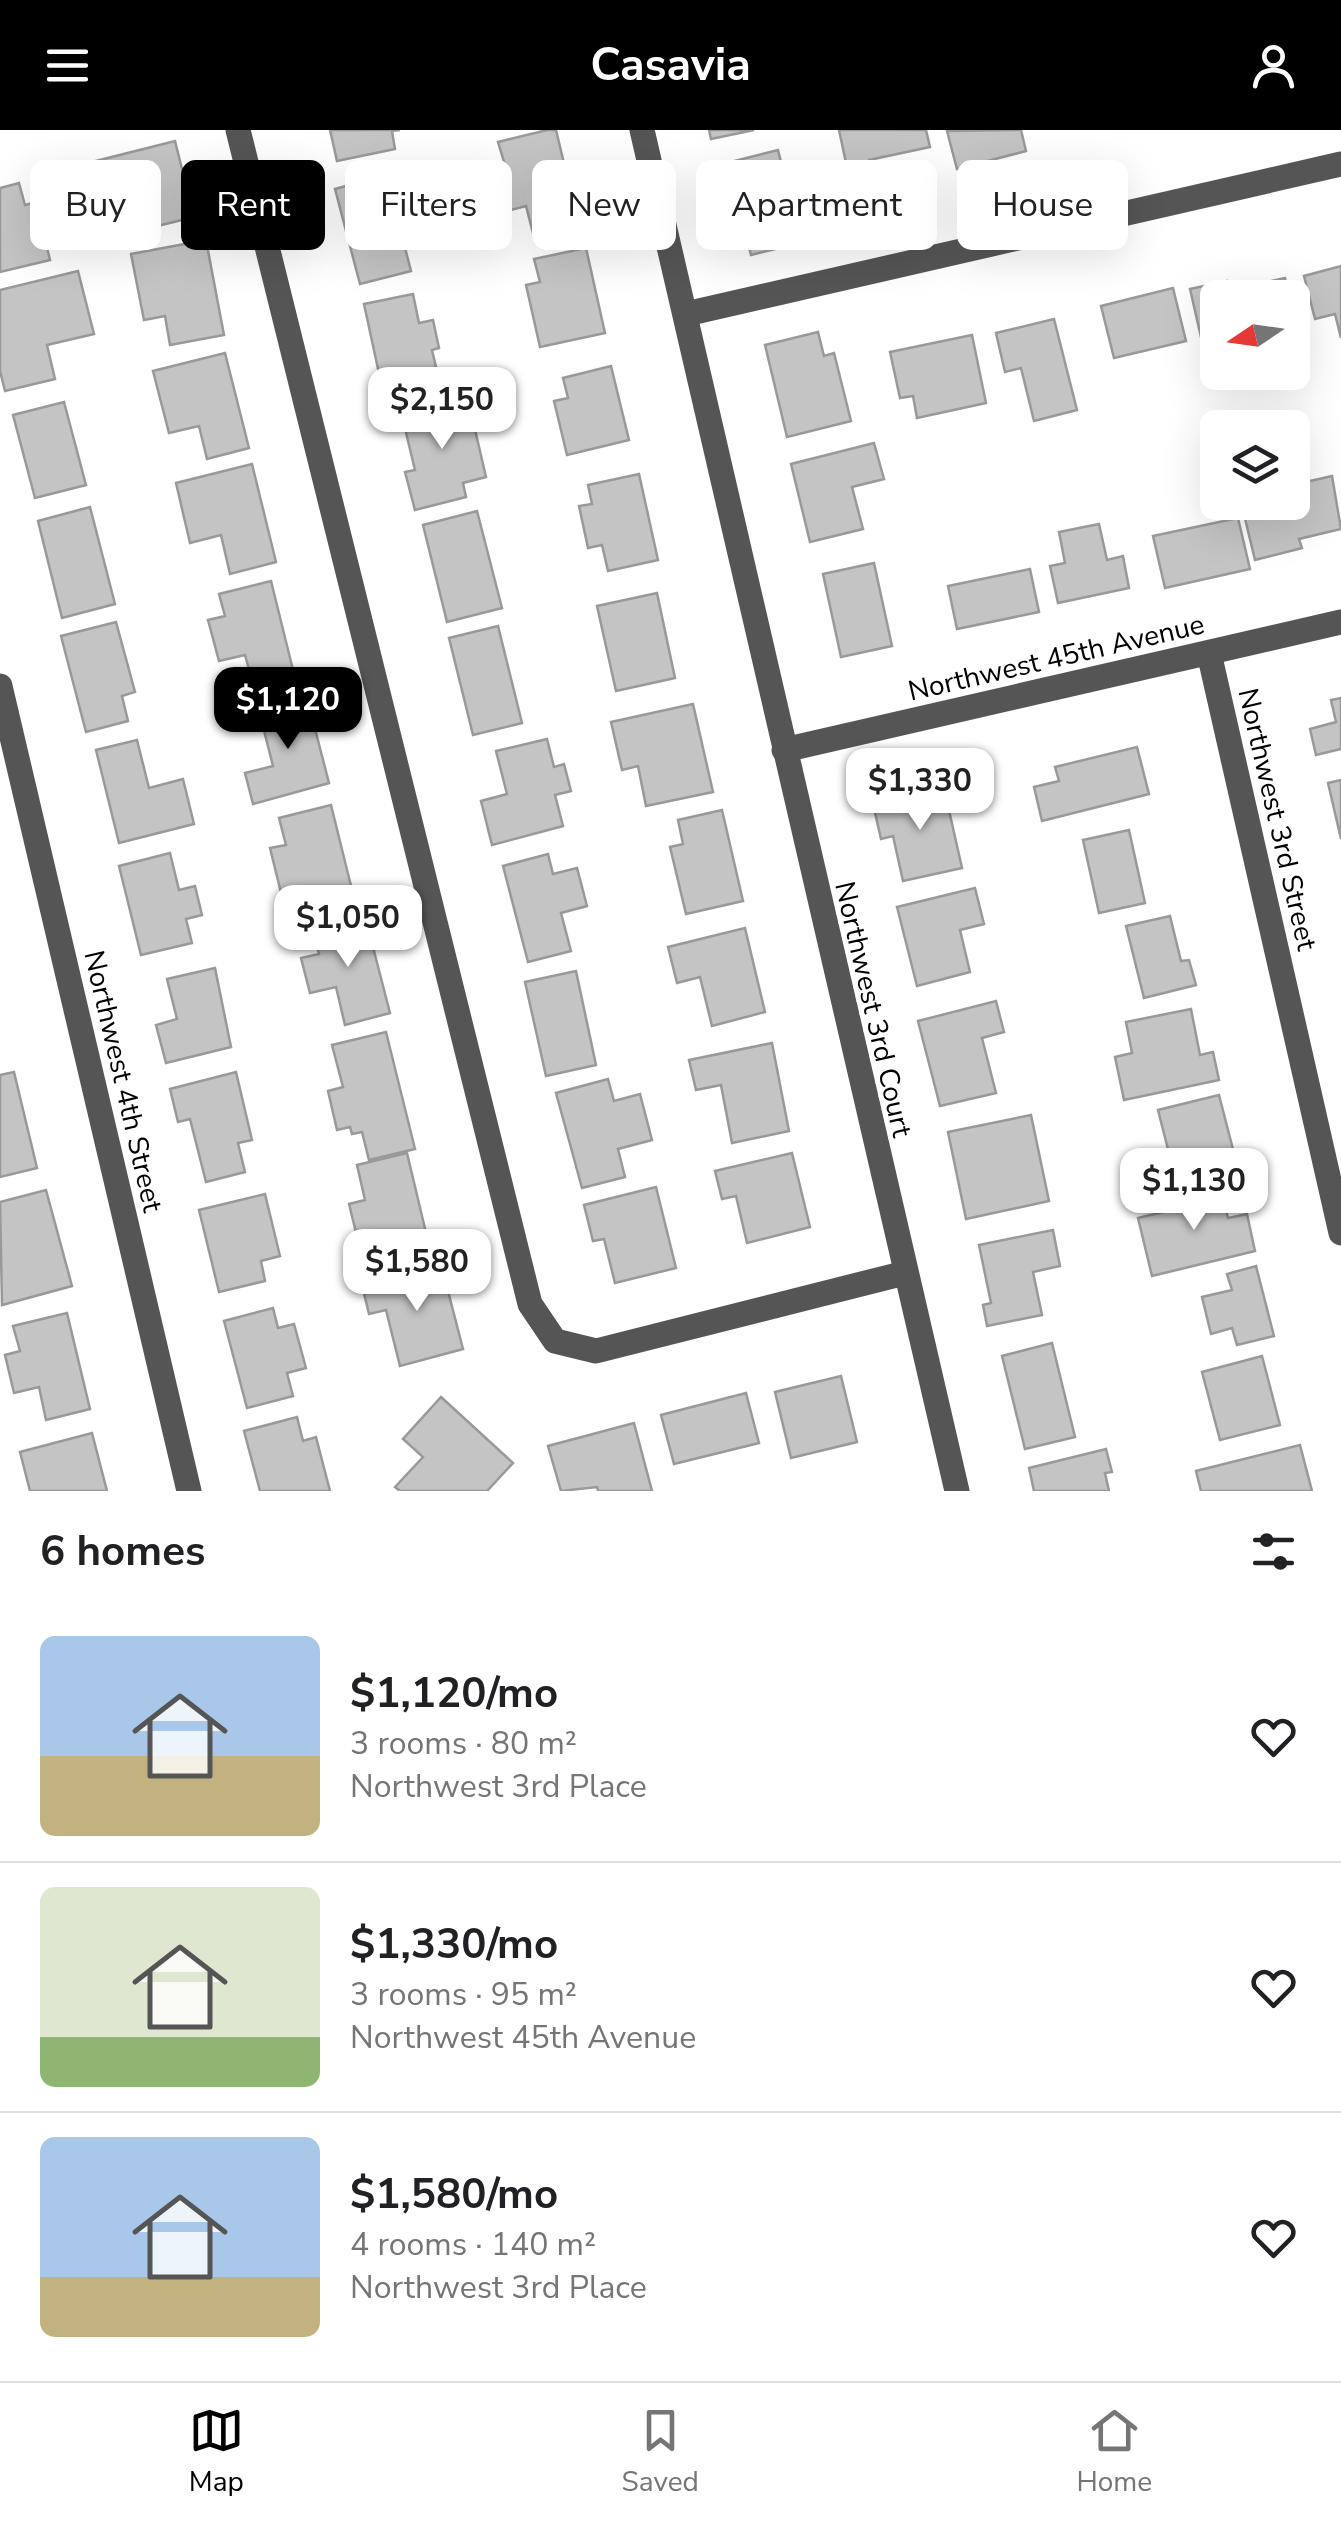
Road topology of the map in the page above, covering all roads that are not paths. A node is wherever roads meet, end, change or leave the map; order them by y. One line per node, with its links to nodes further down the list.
1 (238, 130): 10 (street)
2 (642, 130): 4 (street, Northwest 3rd Court)
3 (1341, 164): 4 (street)
4 (686, 314): 8 (street, Northwest 3rd Court)
5 (1341, 622): 6 (street, Northwest 45th Avenue)
6 (1210, 652): 8 (street, Northwest 45th Avenue); 9 (street, Northwest 3rd Street)
7 (0, 686): 11 (street, Northwest 4th Street)
8 (784, 750): 10 (street, Northwest 3rd Court)
9 (1341, 1233)
10 (905, 1273): 12 (street, Northwest 3rd Court)
11 (189, 1491)
12 (957, 1491)

